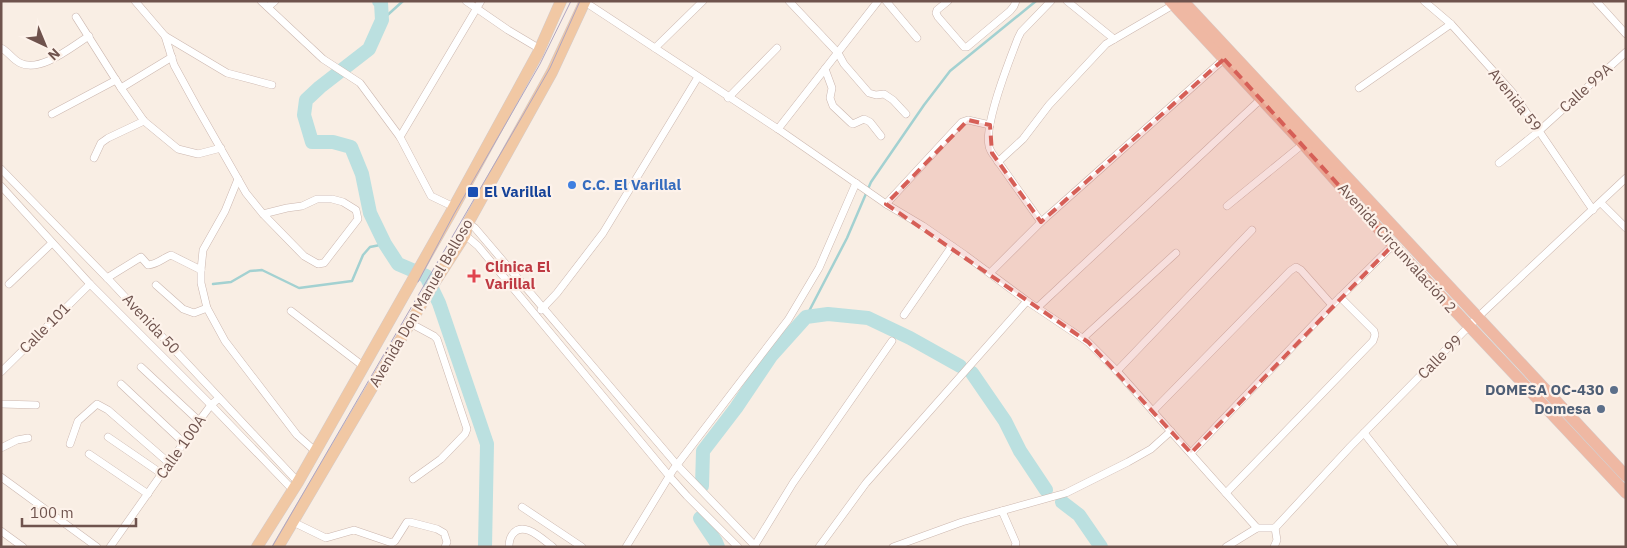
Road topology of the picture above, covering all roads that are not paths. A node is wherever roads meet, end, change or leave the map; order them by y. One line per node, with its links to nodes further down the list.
1 (136, 1): 24 (street)
2 (262, 1): 19 (street)
3 (275, 1): 19 (street)
4 (466, 1): 18 (street)
5 (561, 1): 30 (main road, Avenida Don Manuel Belloso)
6 (585, 1): 28 (street); 69 (main road, Avenida Don Manuel Belloso)
7 (703, 1): 28 (street)
8 (789, 1): 32 (street)
9 (878, 1): 32 (street)
10 (886, 1): 25 (street)
11 (948, 1): 12 (street)
12 (1016, 1)
13 (1052, 1): 46 (street)
14 (1066, 1): 26 (street)
15 (1424, 1): 21 (street, Avenida 59)
16 (1596, 1): 22 (street)
17 (1175, 3): 26 (street); 34 (highway, Avenida Circunvalación 2); 90 (highway, Avenida Circunvalación 2)
18 (478, 5): 30 (street); 50 (street)
19 (268, 7): 50 (street)
20 (76, 17): 23 (street)
21 (1451, 24): 40 (street); 48 (street, Avenida 59)
22 (1626, 34)
23 (89, 36): 27 (street); 37 (street)
24 (166, 36): 33 (street); 38 (street)
25 (917, 38)
26 (1114, 39): 54 (street)
27 (1, 48)
28 (655, 48): 36 (street)
29 (777, 48): 41 (street)
30 (540, 49): 64 (main road, Avenida Don Manuel Belloso)
31 (1626, 52): 48 (street, Calle 99A)
32 (838, 53): 35 (street); 44 (street)
33 (172, 57): 39 (street); 52 (street)
34 (1224, 59): 42 (highway, Avenida Circunvalación 2); 67 (street)
35 (825, 69): 47 (street); 49 (street)
36 (698, 76): 41 (street); 84 (street)
37 (116, 80): 39 (street); 43 (street)
38 (272, 85)
39 (121, 88): 45 (street)
40 (1359, 88)
41 (728, 98): 47 (street)
42 (1261, 99): 51 (highway, Avenida Circunvalación 2); 85 (street)
43 (52, 114)
44 (906, 114)
45 (144, 121): 52 (street); 53 (street)
46 (990, 125): 54 (street); 62 (street)
47 (778, 129): 59 (street)
48 (1539, 131): 55 (street, Calle 99A); 65 (street, Avenida 59)
49 (881, 136)
50 (400, 137): 64 (street)
51 (1303, 144): 63 (street); 72 (highway, Avenida Circunvalación 2)
52 (221, 148): 58 (street)
53 (94, 158)
54 (998, 162): 67 (street)
55 (1499, 163)
56 (1, 168): 77 (street, Avenida 50)
57 (1626, 178): 61 (street, Calle 99)
58 (238, 179): 66 (street); 75 (street)
59 (856, 183): 62 (street); 117 (street)
60 (1, 186): 71 (street, Avenida 50)
61 (1601, 203): 65 (street, Calle 99); 68 (street)
62 (886, 204): 73 (street)
63 (1227, 206)
64 (454, 207): 95 (main road, Avenida Don Manuel Belloso)
65 (1593, 210): 90 (street, Calle 99)
66 (263, 214): 66 (street)
67 (1041, 222): 76 (street)
68 (1626, 228)
69 (466, 229): 84 (street); 88 (street); 91 (main road, Avenida Don Manuel Belloso)
70 (1252, 230): 97 (street)
71 (52, 243): 78 (street); 79 (street, Avenida 50)
72 (1393, 245): 81 (street); 92 (highway, Avenida Circunvalación 2)
73 (952, 246): 76 (street); 89 (street)
74 (1176, 253): 93 (street)
75 (201, 270): 77 (street); 86 (street)
76 (990, 274): 82 (street)
77 (107, 278): 100 (street, Avenida 50)
78 (10, 284)
79 (90, 284): 98 (street, Calle 101); 103 (street, Avenida 50)
80 (156, 285): 86 (street)
81 (1340, 297): 83 (street); 125 (street)
82 (1028, 301): 85 (street); 145 (street)
83 (1332, 305): 104 (street); 114 (street)
84 (543, 307): 88 (street); 117 (street)
85 (1038, 307): 93 (street)
86 (207, 308): 113 (street)
87 (291, 311): 95 (street)
88 (536, 315): 121 (street)
89 (904, 315)
90 (1478, 317): 92 (street, Calle 99); 119 (highway, Avenida Circunvalación 2)
91 (410, 323): 122 (street); 129 (main road, Avenida Don Manuel Belloso)
92 (1470, 327): 107 (street, Calle 99); 124 (highway, Avenida Circunvalación 2)
93 (1082, 338): 97 (street)
94 (892, 341): 133 (street)
95 (363, 366): 113 (main road, Avenida Don Manuel Belloso)
96 (141, 367): 105 (street)
97 (1117, 370): 104 (street)
98 (1, 372)
99 (121, 384): 110 (street)
100 (219, 398): 103 (street, Calle 100A); 123 (street, Avenida 50)
101 (1, 404): 102 (street)
102 (36, 405)
103 (211, 405): 105 (street, Calle 100A); 123 (street, Avenida 50)
104 (1153, 411): 106 (street)
105 (198, 421): 110 (street, Calle 100A)
106 (1171, 431): 114 (street); 128 (street)
107 (1364, 433): 131 (street, Calle 99); 150 (street)
108 (108, 437): 118 (street)
109 (28, 438): 112 (street)
110 (184, 443): 116 (street, Calle 100A)
111 (70, 444): 116 (street)
112 (1, 448)
113 (315, 451): 123 (main road, Avenida Don Manuel Belloso)
114 (1191, 453): 125 (street)
115 (89, 454): 126 (street)
116 (169, 463): 118 (street, Calle 100A)
117 (677, 465): 121 (street); 133 (street)
118 (162, 474): 126 (street, Calle 100A)
119 (1626, 476)
120 (1, 477): 135 (street)
121 (670, 477): 143 (street); 144 (street)
122 (413, 479)
123 (295, 486): 137 (main road, Avenida Don Manuel Belloso)
124 (1626, 492)
125 (1226, 493): 130 (street)
126 (148, 494): 136 (street, Calle 100A)
127 (522, 507): 142 (street)
128 (1002, 511): 146 (street); 147 (street)
129 (293, 522): 138 (main road, Avenida Don Manuel Belloso); 139 (street)
130 (1256, 528): 131 (street); 148 (street)
131 (1275, 528): 149 (street)
132 (1, 531): 134 (street)
133 (756, 546)
134 (23, 547)
135 (96, 547)
136 (110, 547)
137 (258, 547)
138 (278, 547)
139 (445, 547)
140 (508, 547): 141 (street)
141 (553, 547)
142 (582, 547)
143 (626, 547)
144 (738, 547)
145 (820, 547)
146 (893, 547)
147 (1015, 547)
148 (1226, 547)
149 (1274, 547)
150 (1454, 547)

